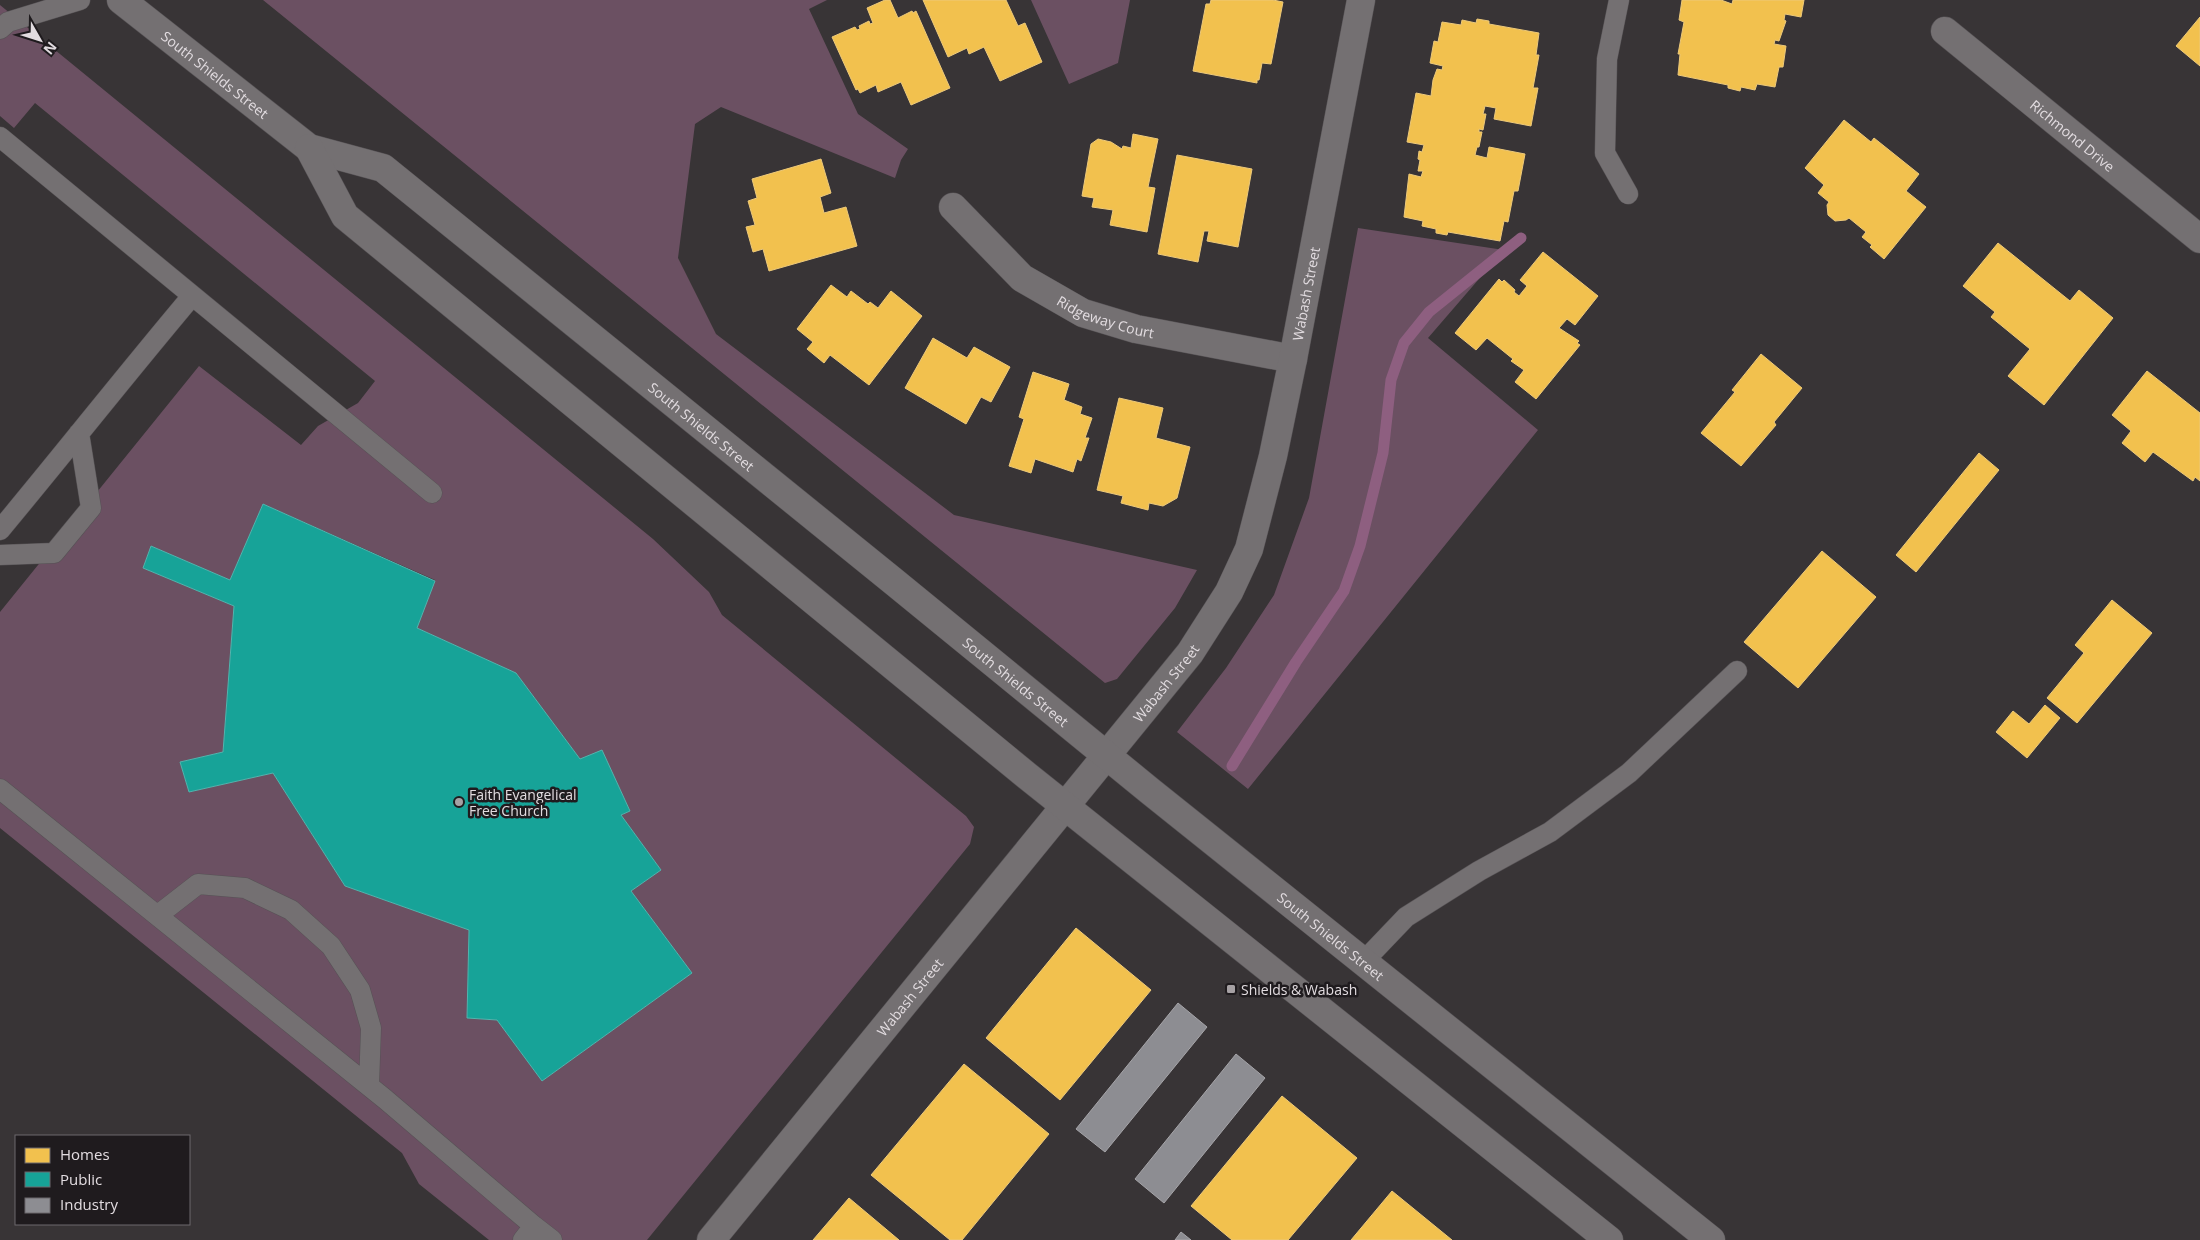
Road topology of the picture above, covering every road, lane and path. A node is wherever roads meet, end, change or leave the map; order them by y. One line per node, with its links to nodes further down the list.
1 (80, 0): 5 (lane)
2 (121, 0): 8 (main road, South Shields Street)
3 (1361, 0): 13 (main road, Wabash Street)
4 (1619, 0): 9 (lane)
5 (0, 29)
6 (1945, 31): 11 (main road, Richmond Drive)
7 (0, 137): 12 (lane)
8 (309, 148): 19 (main road, South Shields Street); 21 (main road, South Shields Street)
9 (1628, 194)
10 (953, 207): 13 (main road, Ridgeway Court)
11 (2200, 239)
12 (192, 296): 14 (lane); 15 (lane)
13 (1293, 360): 19 (main road, Wabash Street)
14 (80, 433): 16 (lane); 17 (lane)
15 (432, 493)
16 (0, 530)
17 (0, 555)
18 (1737, 671): 23 (lane)
19 (1106, 756): 21 (main road, Wabash Street); 23 (main road, South Shields Street)
20 (0, 789): 22 (lane)
21 (1065, 806): 27 (main road, Wabash Street); 28 (main road, South Shields Street)
22 (158, 916): 24 (lane); 24 (lane)
23 (1363, 962): 29 (main road, South Shields Street)
24 (369, 1086): 25 (lane)
25 (528, 1233): 26 (lane)
26 (552, 1240)
27 (711, 1240)
28 (1609, 1240)
29 (1711, 1240)

